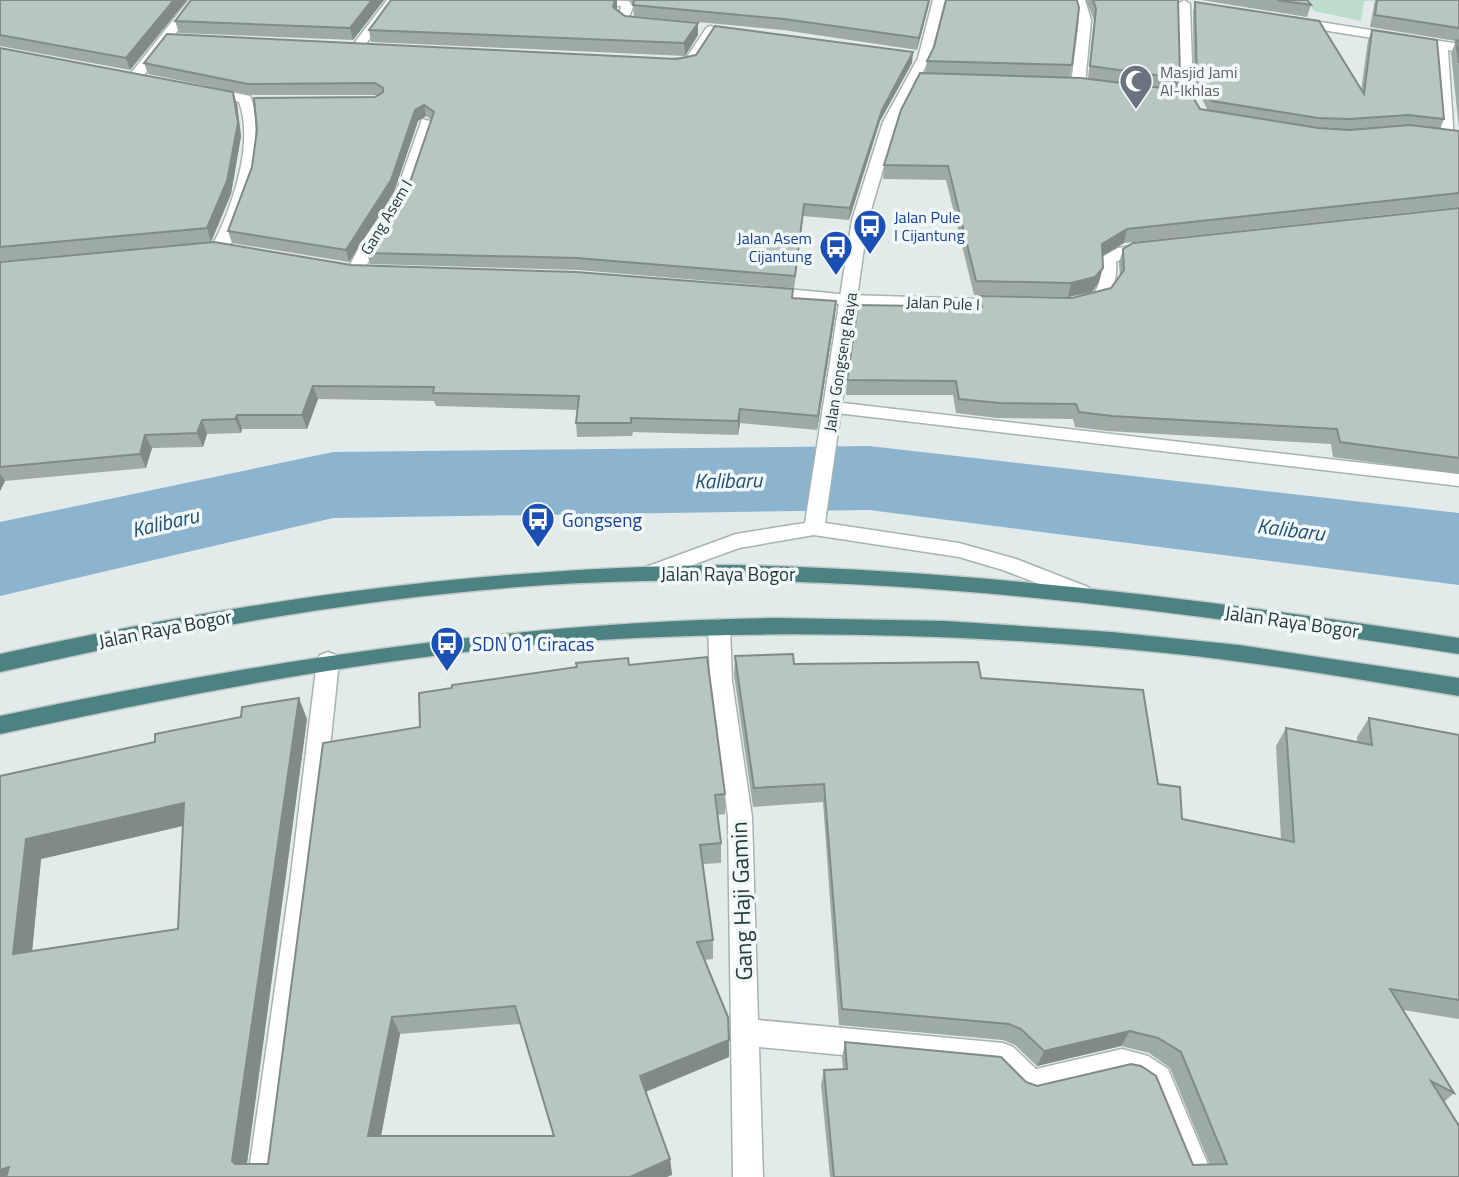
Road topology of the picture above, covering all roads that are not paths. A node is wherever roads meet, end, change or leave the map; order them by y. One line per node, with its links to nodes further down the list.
1 (195, 0): 14 (street)
2 (393, 0): 11 (street)
3 (584, 0): 8 (street)
4 (939, 0): 24 (street, Jalan Gongseng Raya)
5 (1079, 0): 16 (street)
6 (1198, 6): 17 (street)
7 (1280, 19): 10 (street)
8 (660, 25)
9 (710, 30): 13 (street)
10 (1441, 45): 12 (street); 19 (street)
11 (358, 46)
12 (1459, 48)
13 (663, 62)
14 (136, 76)
15 (186, 86): 20 (street)
16 (1096, 86)
17 (1144, 93)
18 (427, 122): 22 (street, Gang Asem I)
19 (1449, 138)
20 (220, 248)
21 (1170, 248): 26 (street)
22 (378, 272)
23 (752, 291): 24 (street, Jalan Pule I)
24 (850, 300): 25 (street, Jalan Pule I); 27 (street, Jalan Gongseng Raya)
25 (1023, 306)
26 (1068, 306)
27 (834, 408): 28 (street); 29 (street, Jalan Gongseng Raya)
28 (1459, 480)
29 (814, 528): 30 (street); 31 (street)
30 (650, 573): 31 (highway, Jalan Raya Bogor); 35 (highway, Jalan Raya Bogor)
31 (1081, 592): 33 (highway, Jalan Raya Bogor)
32 (719, 627): 34 (highway); 36 (highway); 38 (street, Gang Haji Gamin)
33 (1459, 646)
34 (328, 661): 37 (highway); 39 (street)
35 (0, 663)
36 (1459, 687)
37 (0, 725)
38 (745, 1032): 40 (street, Gang Haji Gamin); 41 (street)
39 (263, 1177)
40 (748, 1177)
41 (1198, 1177)

